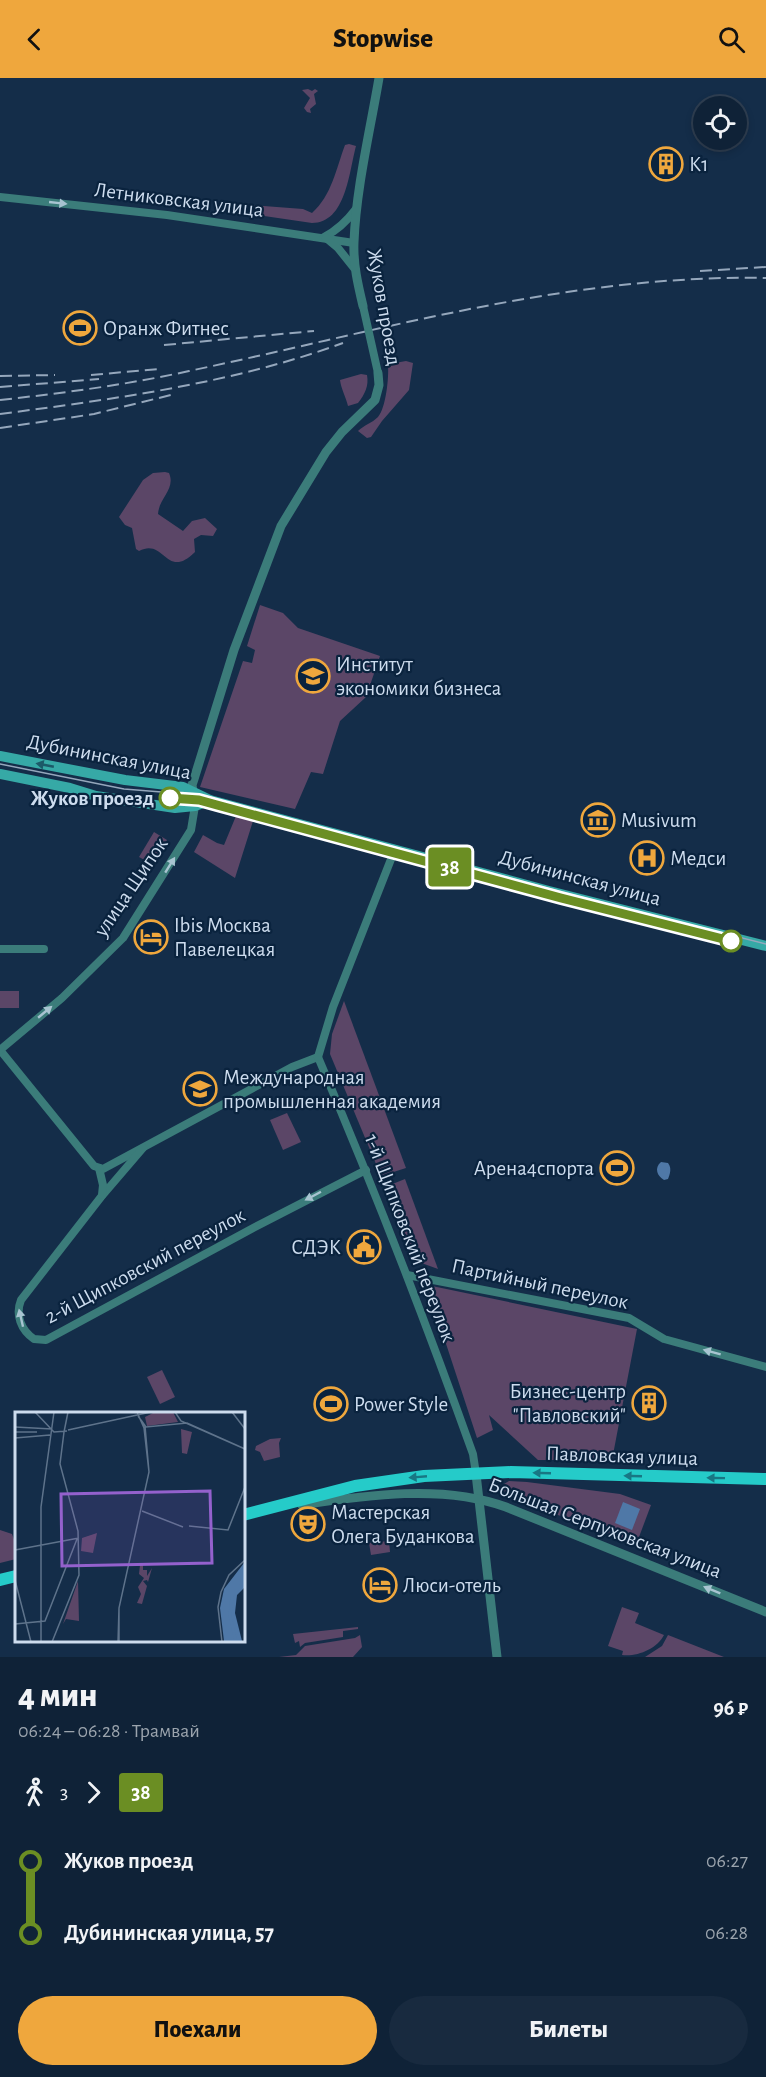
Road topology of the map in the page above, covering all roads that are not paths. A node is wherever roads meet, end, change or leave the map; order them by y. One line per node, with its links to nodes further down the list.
1 (379, 78): 3 (street, Жуков проезд)
2 (0, 197): 4 (street, Летниковская улица, one-way to 4)
3 (357, 207): 4 (street); 5 (street, Жуков проезд)
4 (324, 237): 5 (street, Летниковская улица); 6 (street)
5 (354, 243): 6 (street, Жуков проезд)
6 (355, 269): 7 (street, Жуков проезд)
7 (363, 306): 8 (street, Жуков проезд, bridge)
8 (378, 373): 11 (street, Жуков проезд)
9 (0, 756): 11 (main road, Дубининская улица, one-way to 9)
10 (0, 774): 13 (main road, Дубининская улица)
11 (192, 788): 12 (main road, Дубининская улица); 13 (street)
12 (210, 800): 13 (main road, Дубининская улица); 14 (main road, Дубининская улица)
13 (195, 806): 18 (street, улица Щипок, one-way to 13)
14 (395, 849): 15 (main road, Дубининская улица); 19 (street)
15 (766, 946)
16 (0, 949): 17 (street)
17 (44, 950)
18 (0, 1050): 21 (street)
19 (318, 1057): 20 (street); 22 (street, 1-й Щипковский переулок)
20 (143, 1148): 21 (street); 23 (street, 2-й Щипковский переулок)
21 (99, 1168): 23 (street)
22 (366, 1170): 23 (street, 2-й Щипковский переулок, one-way to 23); 24 (street, 1-й Щипковский переулок)
23 (101, 1197)
24 (407, 1275): 25 (street, Партийный переулок, one-way to 24); 26 (street, 1-й Щипковский переулок)
25 (766, 1367)
26 (476, 1474): 27 (main road, Павловская улица, one-way to 26); 28 (street); 29 (main road, Большая Серпуховская улица, one-way to 29)
27 (766, 1479)
28 (479, 1499): 29 (street, Большая Серпуховская улица); 32 (street, Большая Серпуховская улица, one-way to 28); 33 (street)
29 (246, 1514)
30 (15, 1576): 31 (main road)
31 (0, 1580)
32 (766, 1612)
33 (497, 1657)

